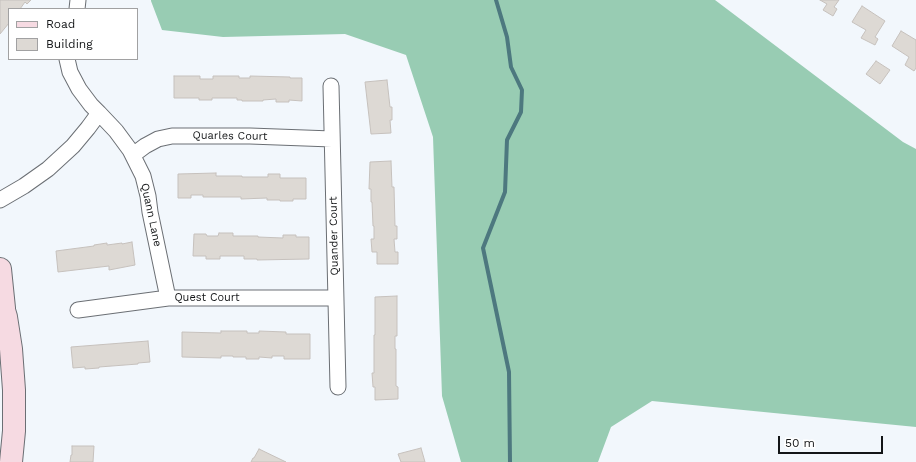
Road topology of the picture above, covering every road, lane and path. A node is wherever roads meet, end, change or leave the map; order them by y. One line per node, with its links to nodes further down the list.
1 (68, 60): 3 (street, Quann Lane)
2 (330, 86): 4 (street, Quander Court)
3 (100, 113): 5 (street, Quann Lane); 6 (street)
4 (332, 139): 5 (street, Quarles Court); 9 (street, Quander Court)
5 (133, 155): 8 (street, Quann Lane)
6 (0, 200)
7 (0, 269): 10 (street)
8 (168, 298): 9 (street, Quest Court); 11 (street, Quest Court)
9 (336, 298): 12 (street, Quander Court)
10 (2, 303): 13 (street)
11 (78, 310)
12 (338, 387)
13 (11, 462)

